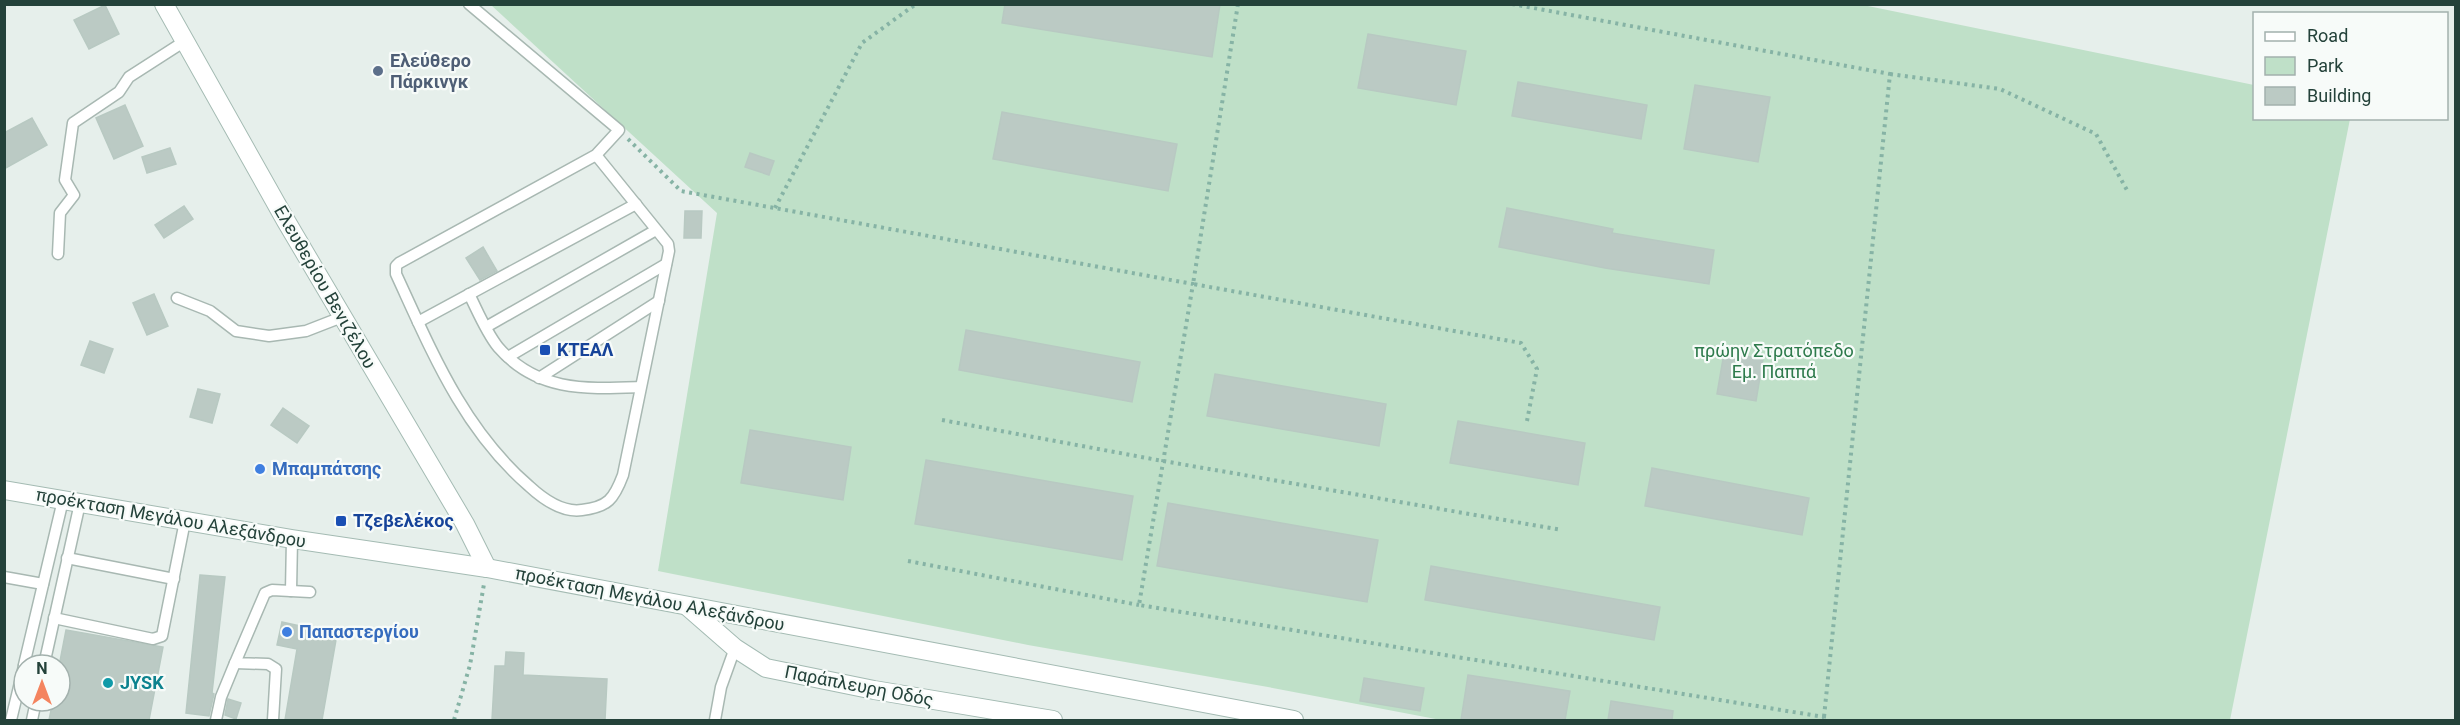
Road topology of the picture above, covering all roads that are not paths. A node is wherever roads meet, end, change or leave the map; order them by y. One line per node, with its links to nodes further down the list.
1 (164, 4): 3 (main road, Ελευθερίου Βενιζέλου)
2 (469, 4): 4 (lane)
3 (185, 41): 7 (lane); 12 (main road, Ελευθερίου Βενιζέλου)
4 (596, 155): 5 (lane); 13 (lane)
5 (636, 204): 6 (lane); 9 (lane)
6 (657, 230): 8 (lane); 14 (lane)
7 (58, 254)
8 (666, 264): 11 (lane); 15 (lane)
9 (469, 294): 13 (lane); 14 (lane)
10 (177, 298): 12 (lane)
11 (658, 301): 16 (lane); 17 (lane)
12 (342, 317): 23 (main road, Ελευθερίου Βενιζέλου)
13 (418, 322): 17 (lane)
14 (486, 327): 15 (lane)
15 (508, 357): 16 (lane)
16 (538, 378): 17 (lane)
17 (640, 387)
18 (4, 490): 19 (main road, προέκταση Μεγάλου Αλεξάνδρου)
19 (71, 501): 20 (main road, προέκταση Μεγάλου Αλεξάνδρου); 22 (lane); 26 (lane)
20 (185, 521): 21 (main road, προέκταση Μεγάλου Αλεξάνδρου); 25 (lane)
21 (292, 539): 23 (main road, προέκταση Μεγάλου Αλεξάνδρου); 27 (lane)
22 (67, 558): 25 (lane); 30 (lane)
23 (487, 568): 29 (main road, προέκταση Μεγάλου Αλεξάνδρου)
24 (4, 577): 26 (lane)
25 (174, 579): 30 (lane)
26 (43, 584): 32 (lane)
27 (291, 591): 28 (lane); 34 (lane)
28 (310, 592)
29 (686, 605): 31 (main road, Παράπλευρη Οδός); 39 (main road, προέκταση Μεγάλου Αλεξάνδρου)
30 (54, 618): 33 (lane)
31 (735, 648): 37 (lane); 38 (main road, Παράπλευρη Οδός)
32 (27, 653)
33 (47, 653)
34 (235, 663): 35 (lane); 36 (lane)
35 (216, 720)
36 (273, 720)
37 (715, 720)
38 (1053, 720)
39 (1294, 720)

